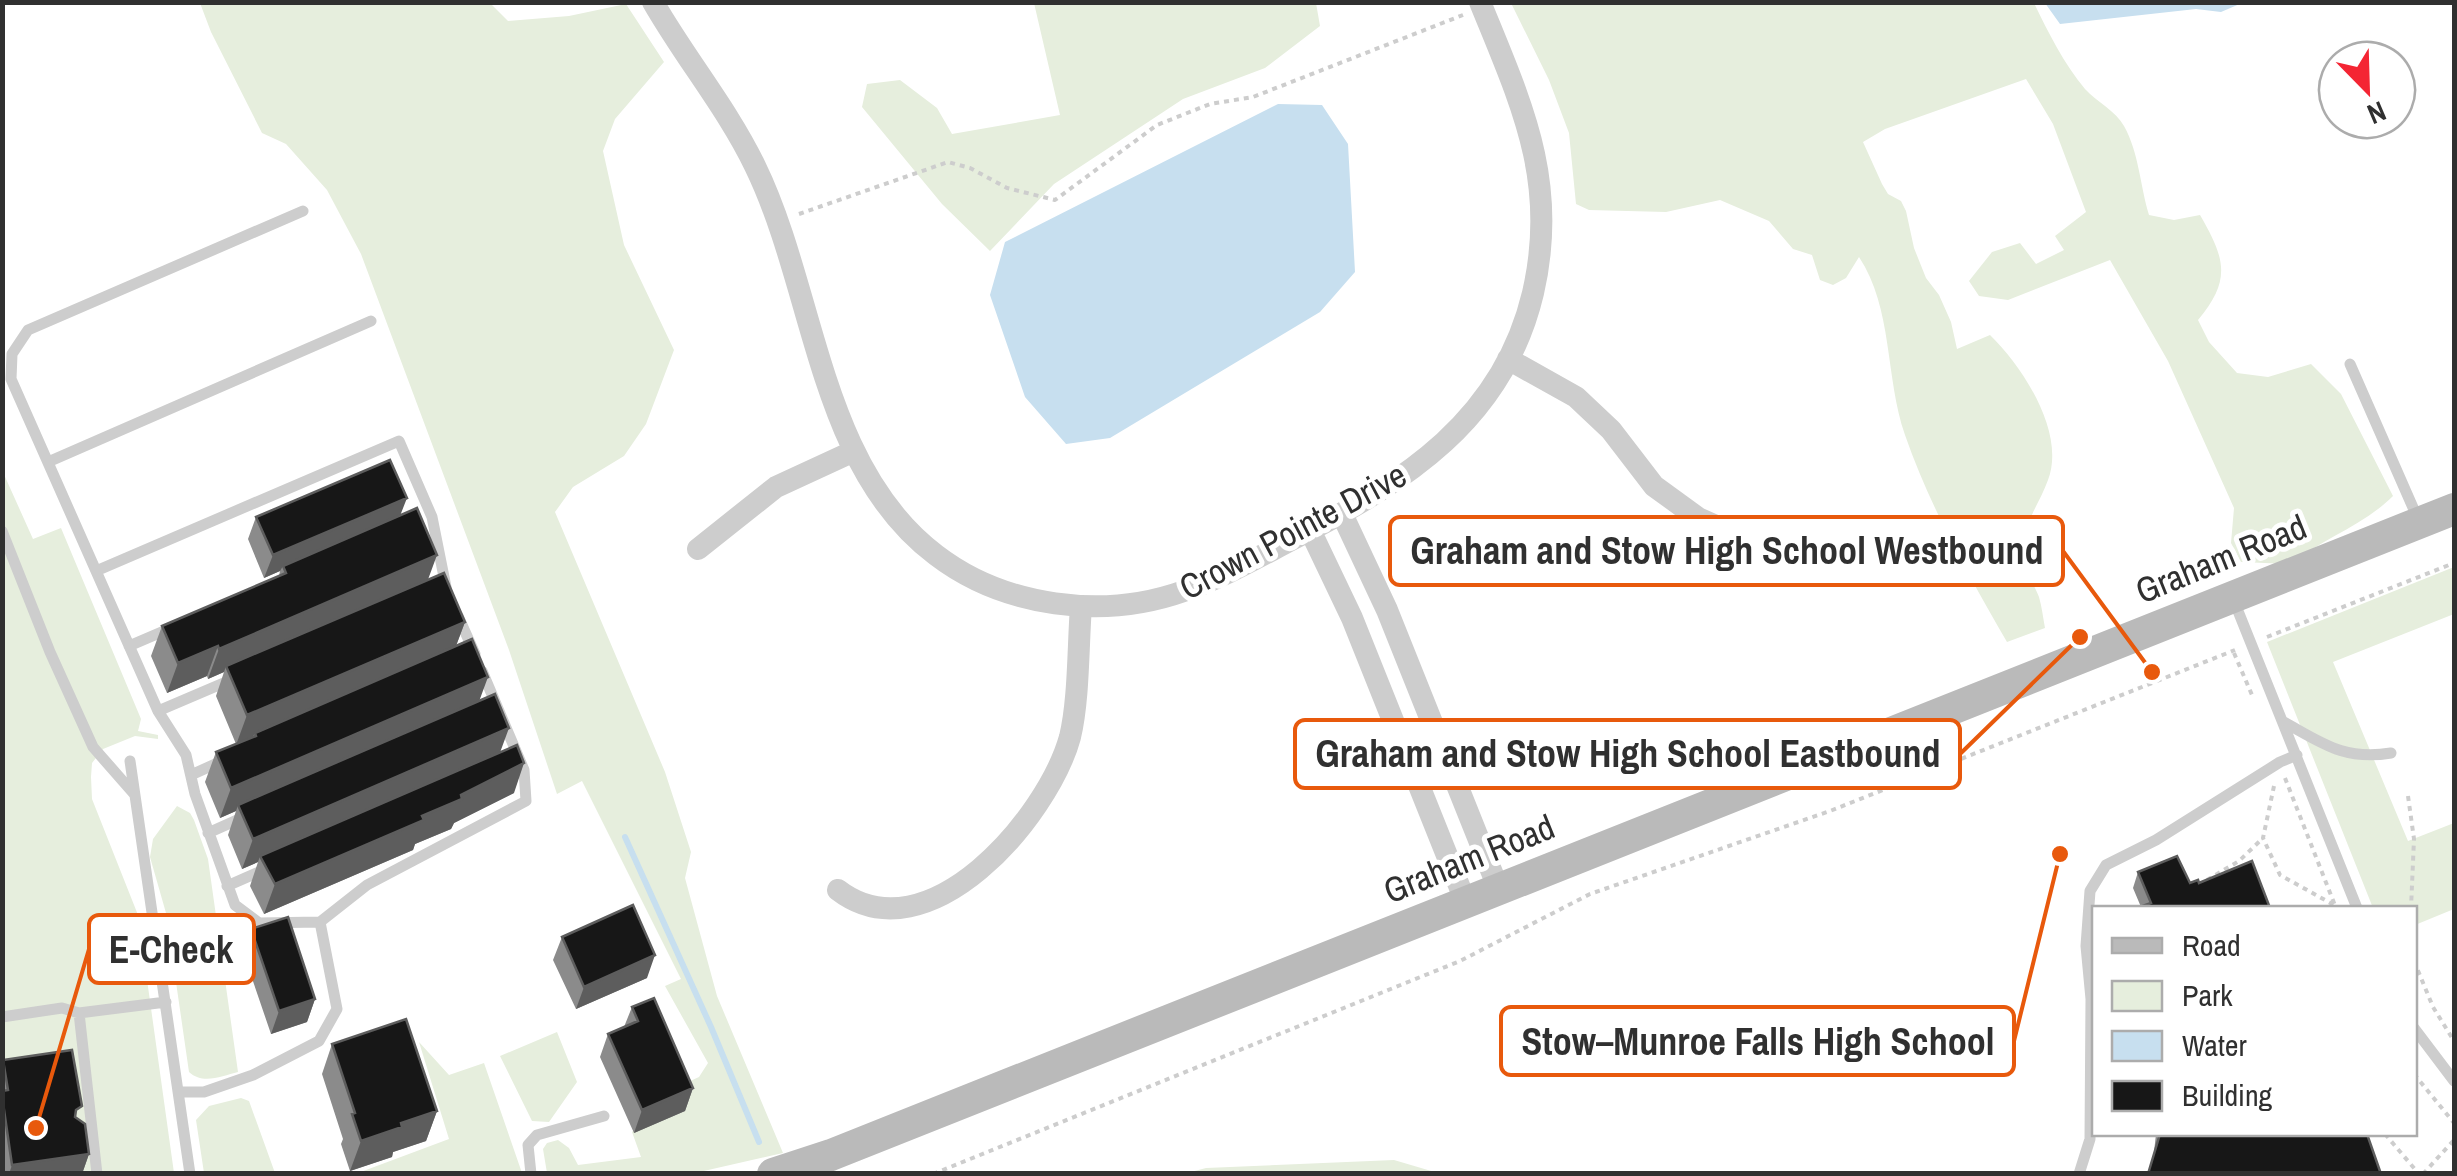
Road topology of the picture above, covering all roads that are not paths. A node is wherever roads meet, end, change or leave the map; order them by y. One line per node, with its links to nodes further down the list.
1 (653, 2): 7 (street, Crown Pointe Drive)
2 (1472, 9): 5 (street, Crown Pointe Drive)
3 (303, 212): 8 (lane)
4 (371, 321): 8 (lane)
5 (1508, 358): 10 (street, Crown Pointe Drive); 15 (street)
6 (2350, 364): 12 (lane)
7 (854, 451): 17 (street); 22 (street, Crown Pointe Drive)
8 (48, 462): 18 (lane)
9 (2454, 509): 12 (main road, Graham Road)
10 (1342, 514): 14 (street, Crown Pointe Drive); 25 (street)
11 (432, 517): 13 (lane); 18 (lane); 19 (lane)
12 (2420, 523): 21 (main road, Graham Road)
13 (414, 524)
14 (1310, 530): 22 (street, Crown Pointe Drive); 28 (street)
15 (1792, 530)
16 (2, 531): 43 (lane)
17 (698, 550)
18 (96, 571): 24 (lane)
19 (446, 587): 20 (lane); 26 (lane)
20 (429, 594)
21 (2232, 597): 33 (lane); 49 (main road, Graham Road)
22 (1081, 606): 48 (street)
23 (182, 623): 24 (lane)
24 (129, 646): 31 (lane)
25 (1402, 647): 28 (street); 39 (street)
26 (474, 653): 27 (lane); 30 (lane)
27 (456, 661)
28 (1369, 661): 42 (street)
29 (253, 670): 31 (lane)
30 (498, 708): 32 (lane); 37 (lane)
31 (158, 711): 41 (lane)
32 (480, 716)
33 (2284, 722): 35 (lane); 36 (lane)
34 (244, 752): 41 (lane)
35 (2391, 753)
36 (2297, 755): 51 (lane); 64 (lane)
37 (519, 759): 40 (lane); 52 (lane)
38 (130, 761): 43 (lane)
39 (1448, 765): 42 (street); 49 (street)
40 (501, 767)
41 (191, 775): 45 (lane)
42 (1416, 778): 50 (street)
43 (135, 795): 53 (lane)
44 (262, 809): 45 (lane)
45 (208, 832): 47 (lane)
46 (282, 862): 47 (lane)
47 (227, 886): 52 (lane)
48 (838, 890)
49 (1500, 890): 50 (main road, Graham Road)
50 (1466, 904): 60 (main road, Graham Road)
51 (2357, 906)
52 (320, 922): 58 (lane)
53 (166, 1002): 54 (lane); 58 (lane)
54 (79, 1013): 55 (lane); 61 (lane)
55 (2, 1017)
56 (2417, 1032): 57 (lane)
57 (2454, 1081)
58 (179, 1092): 62 (lane)
59 (604, 1116): 63 (lane)
60 (782, 1171)
61 (96, 1174)
62 (190, 1174)
63 (531, 1174)
64 (2079, 1174)

